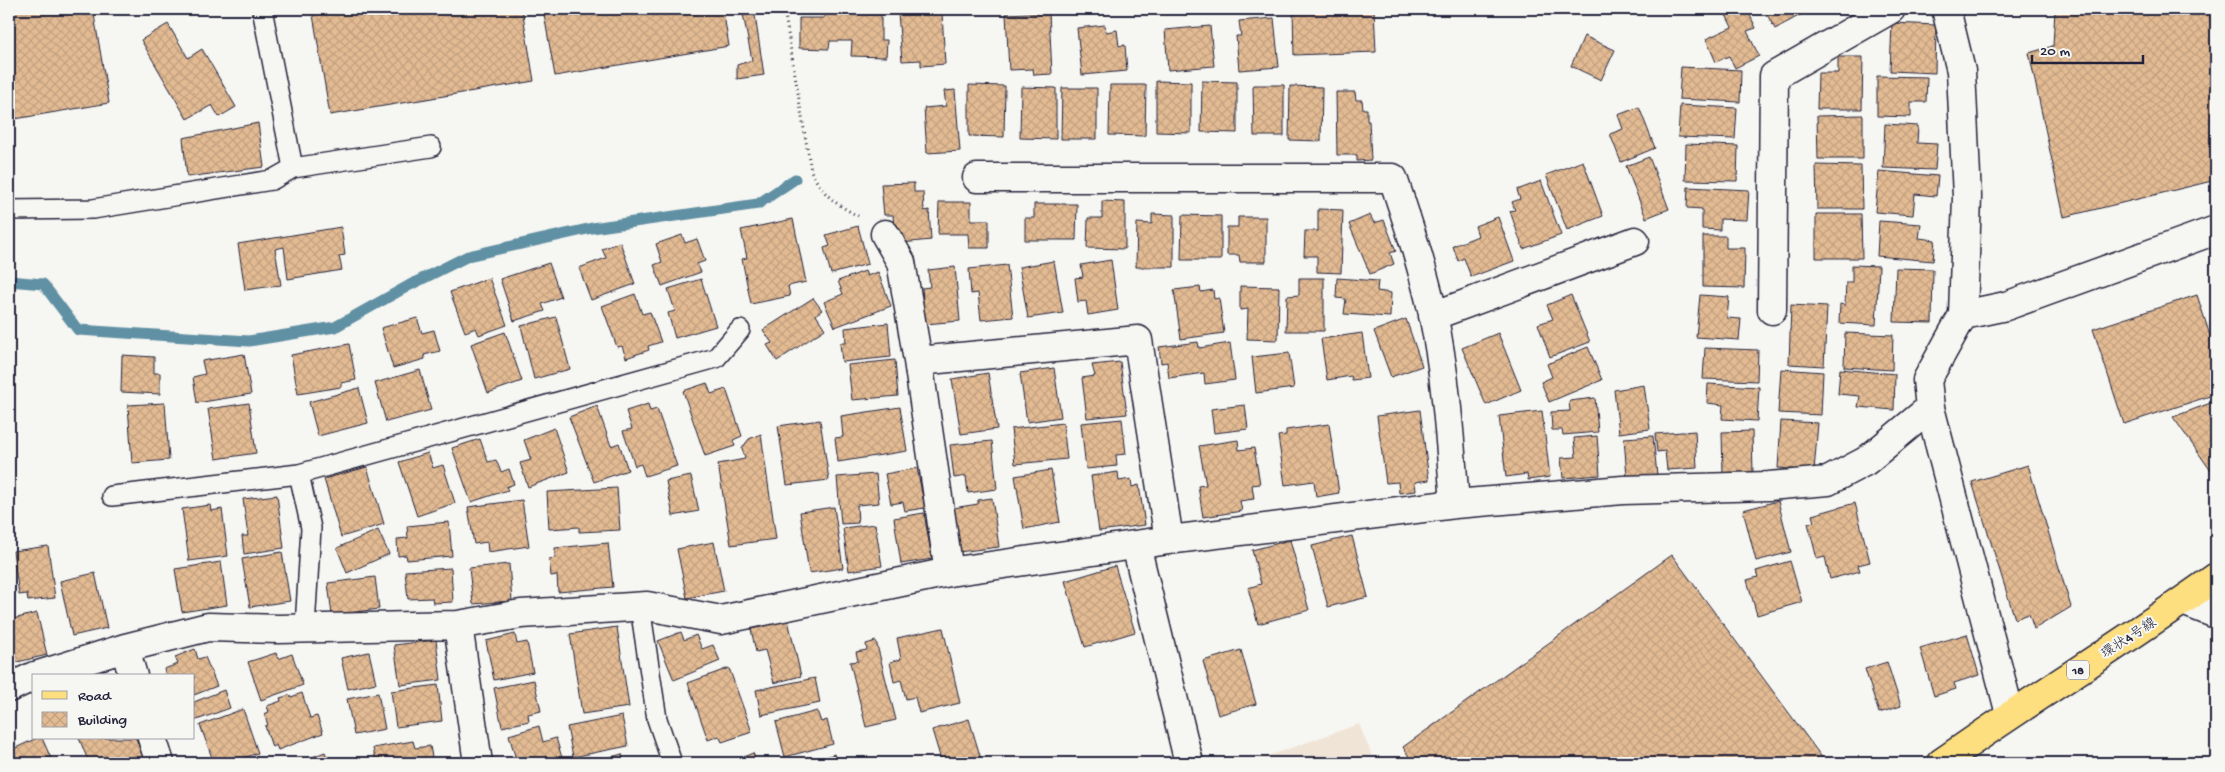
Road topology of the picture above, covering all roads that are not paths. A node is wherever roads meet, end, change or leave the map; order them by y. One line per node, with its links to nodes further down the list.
1 (262, 9): 5 (lane)
2 (1891, 9): 11 (street)
3 (1946, 9): 12 (street)
4 (431, 147): 5 (lane)
5 (293, 168): 7 (lane)
6 (977, 178): 13 (street)
7 (9, 210)
8 (2216, 230): 12 (street)
9 (885, 234): 15 (street)
10 (1636, 241): 13 (street)
11 (1772, 310)
12 (1963, 315): 16 (street)
13 (1433, 316): 19 (street)
14 (740, 330): 17 (lane)
15 (918, 361): 20 (street); 22 (street)
16 (1930, 408): 19 (street); 34 (street)
17 (299, 474): 18 (lane); 28 (lane)
18 (112, 496)
19 (1455, 504): 20 (street)
20 (1169, 540): 21 (street)
21 (1136, 545): 22 (street); 39 (street)
22 (949, 572): 25 (street)
23 (2216, 578): 24 (main road, 環状4号線 / 18)
24 (2184, 601): 26 (street); 34 (main road, 環状4号線 / 18)
25 (640, 607): 27 (street); 38 (lane)
26 (2216, 614)
27 (458, 625): 28 (street); 37 (street)
28 (305, 627): 29 (street)
29 (125, 648): 30 (street); 31 (street)
30 (40, 674)
31 (133, 674)
32 (32, 677): 33 (street)
33 (9, 688)
34 (2010, 714): 40 (main road, 環状4号線 / 18)
35 (153, 740): 36 (street)
36 (160, 763)
37 (478, 763)
38 (672, 763)
39 (1188, 763)
40 (1941, 763)

